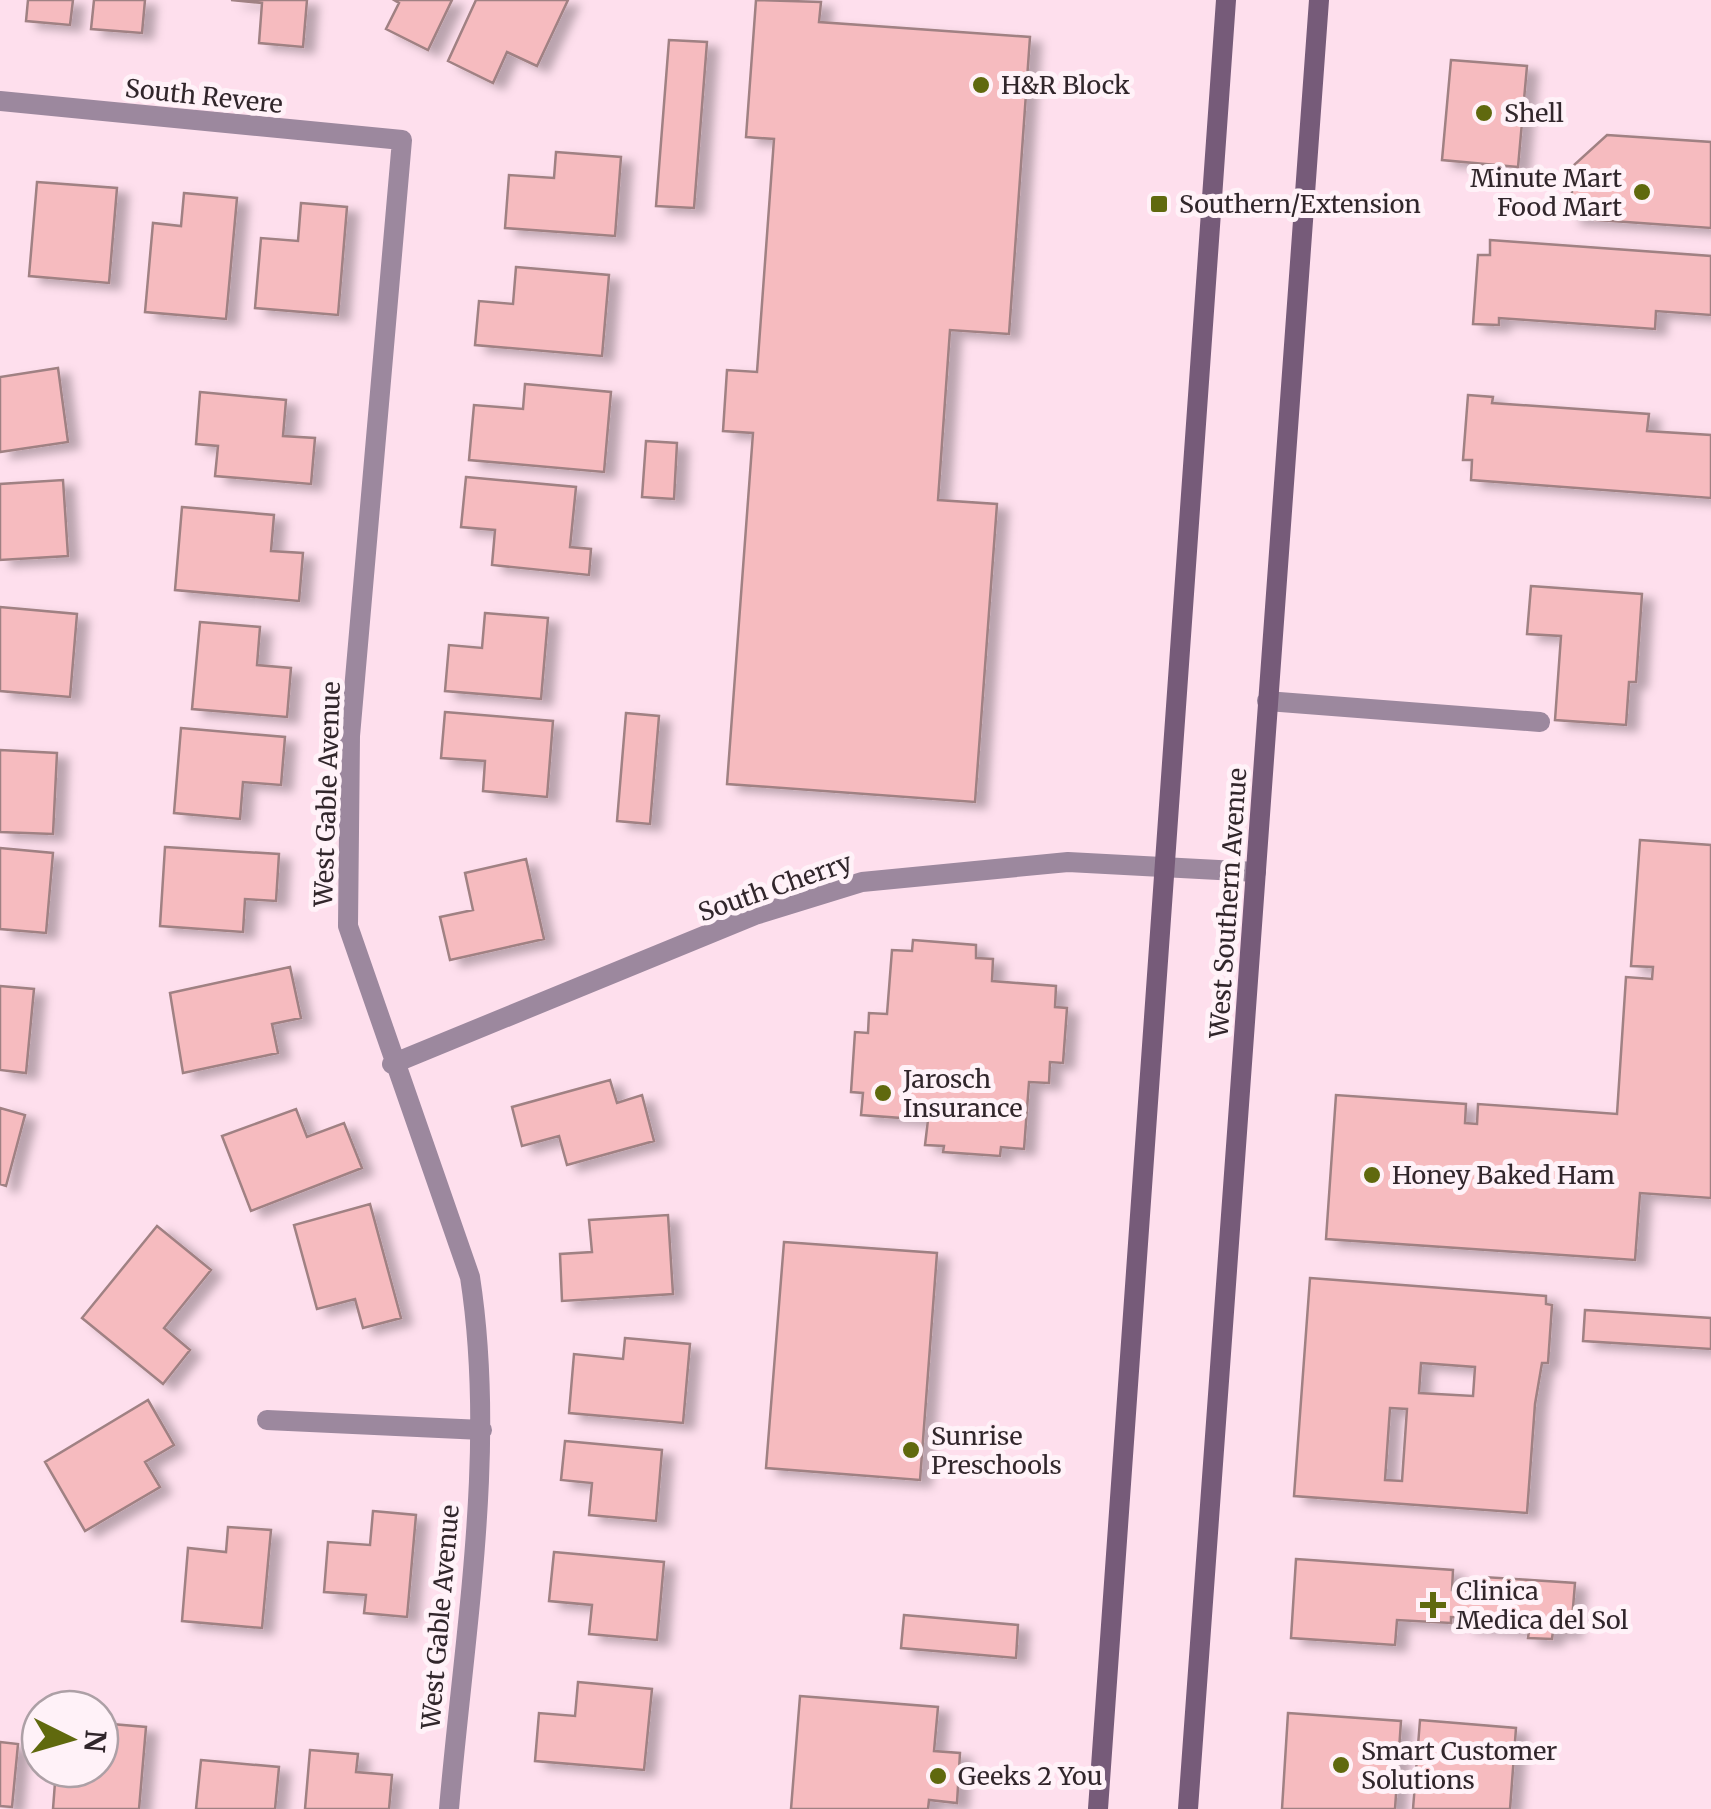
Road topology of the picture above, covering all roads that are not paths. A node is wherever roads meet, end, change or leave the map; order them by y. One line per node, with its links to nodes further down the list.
1 (1226, 0): 7 (main road)
2 (1320, 0): 5 (main road, West Southern Avenue)
3 (0, 101): 4 (street, South Revere)
4 (402, 140): 9 (street, West Gable Avenue)
5 (1268, 701): 6 (street); 8 (main road, West Southern Avenue)
6 (1540, 722)
7 (1167, 866): 8 (street, South Cherry); 9 (street, South Cherry); 13 (main road)
8 (1256, 872): 14 (main road, West Southern Avenue)
9 (392, 1064): 11 (street, West Gable Avenue)
10 (267, 1420): 11 (street)
11 (482, 1430): 12 (street, West Gable Avenue)
12 (449, 1809)
13 (1098, 1809)
14 (1188, 1809)

